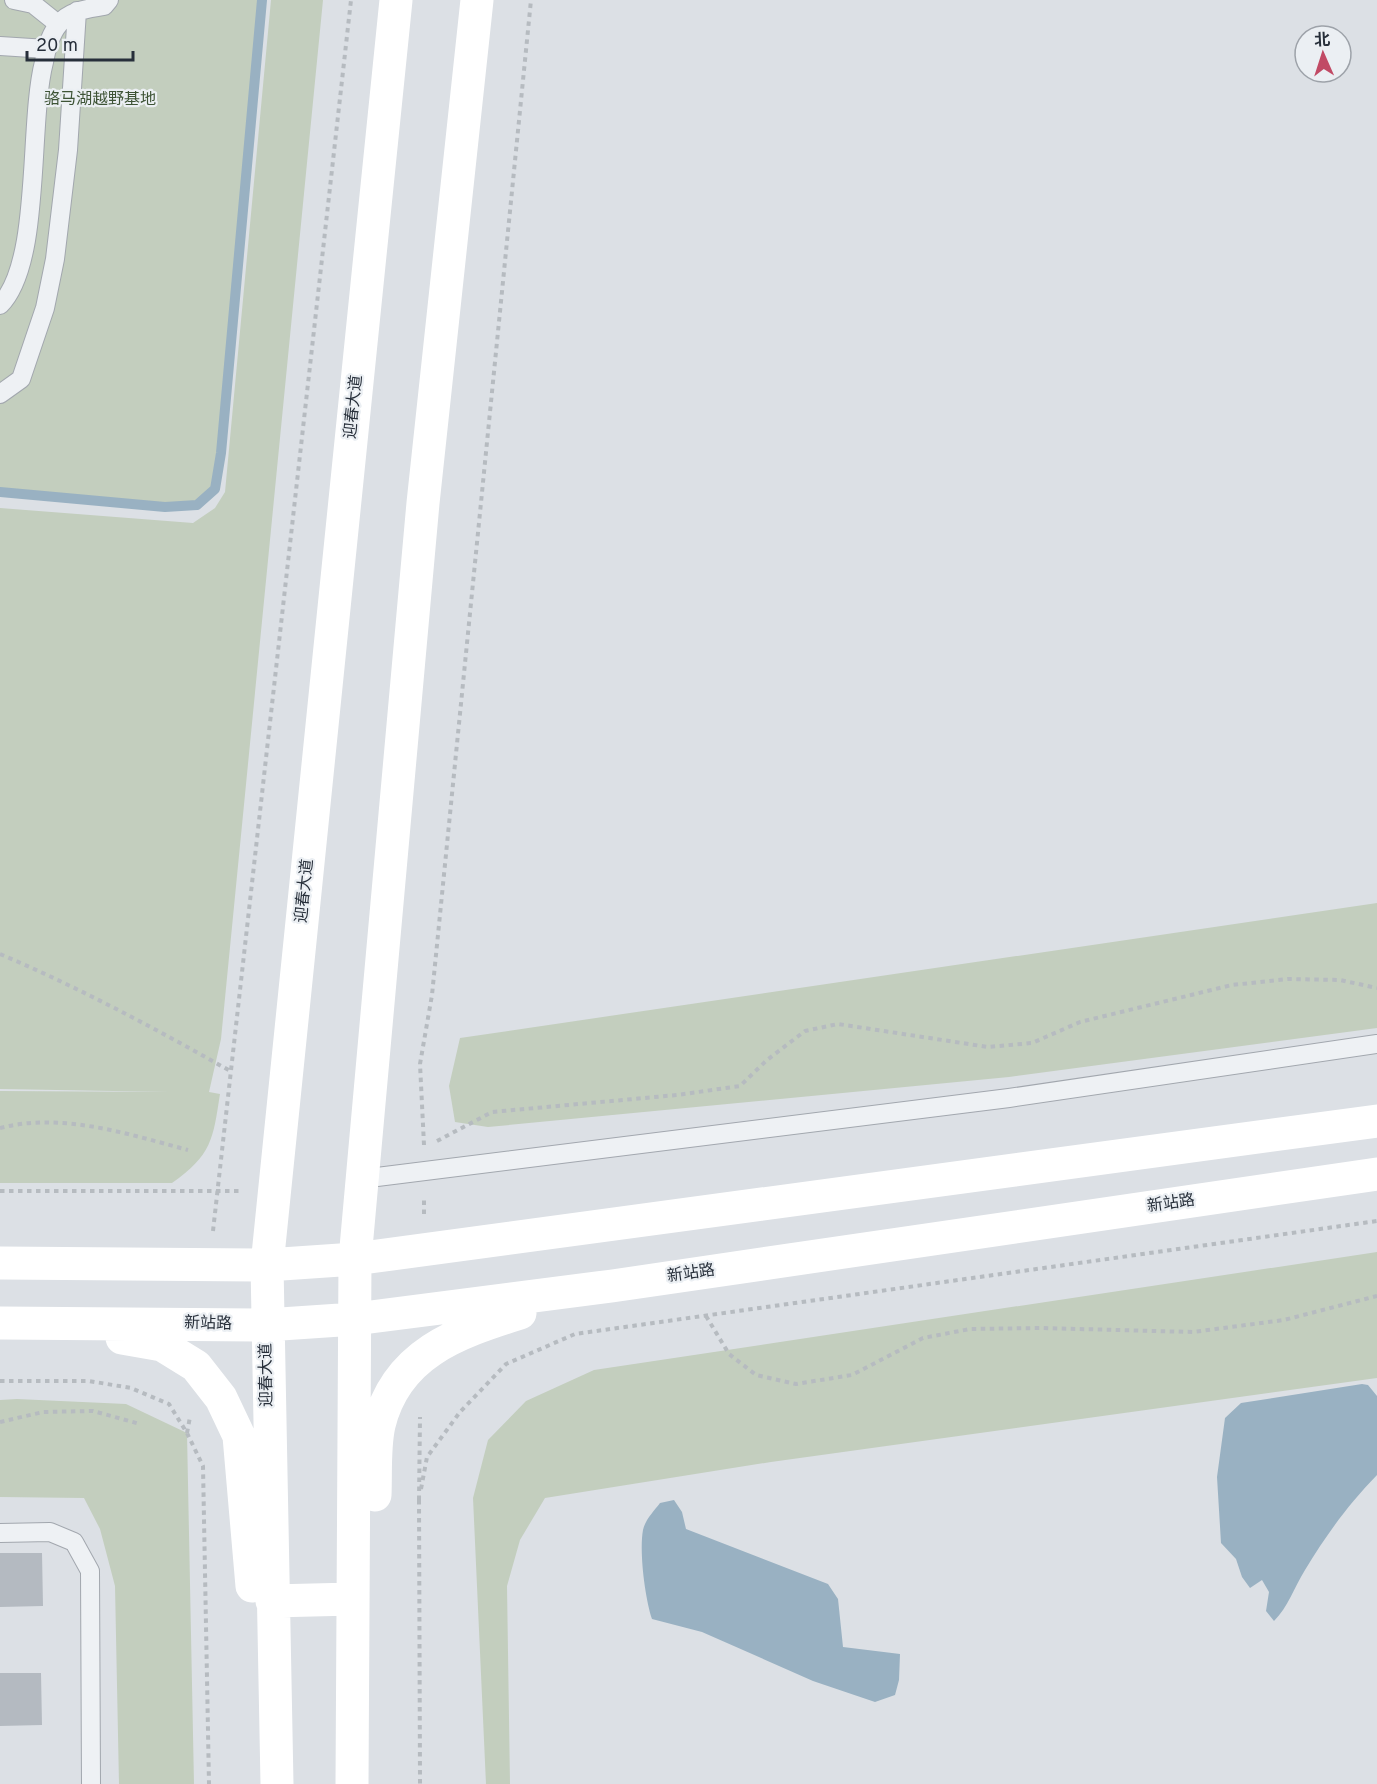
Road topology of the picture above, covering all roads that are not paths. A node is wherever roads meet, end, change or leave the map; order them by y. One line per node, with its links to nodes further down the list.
1 (14, 0): 6 (lane)
2 (109, 0): 5 (lane)
3 (396, 0): 17 (main road, 迎春大道)
4 (477, 0): 14 (main road)
5 (77, 11): 6 (lane); 10 (lane)
6 (58, 24): 8 (lane)
7 (0, 46): 8 (lane)
8 (47, 49): 9 (lane)
9 (0, 305)
10 (0, 394)
11 (1377, 1044): 14 (lane)
12 (1377, 1121): 15 (main road)
13 (1377, 1174): 18 (main road, 新站路)
14 (362, 1179): 15 (main road)
15 (355, 1259): 17 (main road); 19 (main road)
16 (0, 1263): 17 (main road)
17 (267, 1264): 21 (main road, 迎春大道)
18 (612, 1286): 19 (main road, 新站路); 29 (main road)
19 (355, 1319): 21 (main road, 新站路); 23 (main road)
20 (13, 1323): 21 (main road, 新站路); 26 (main road)
21 (266, 1324): 24 (main road, 迎春大道)
22 (0, 1533): 25 (lane)
23 (353, 1599): 24 (main road); 28 (main road)
24 (272, 1601): 27 (main road, 迎春大道)
25 (91, 1784)
26 (267, 1784)
27 (277, 1784)
28 (352, 1784)
29 (358, 1784)

